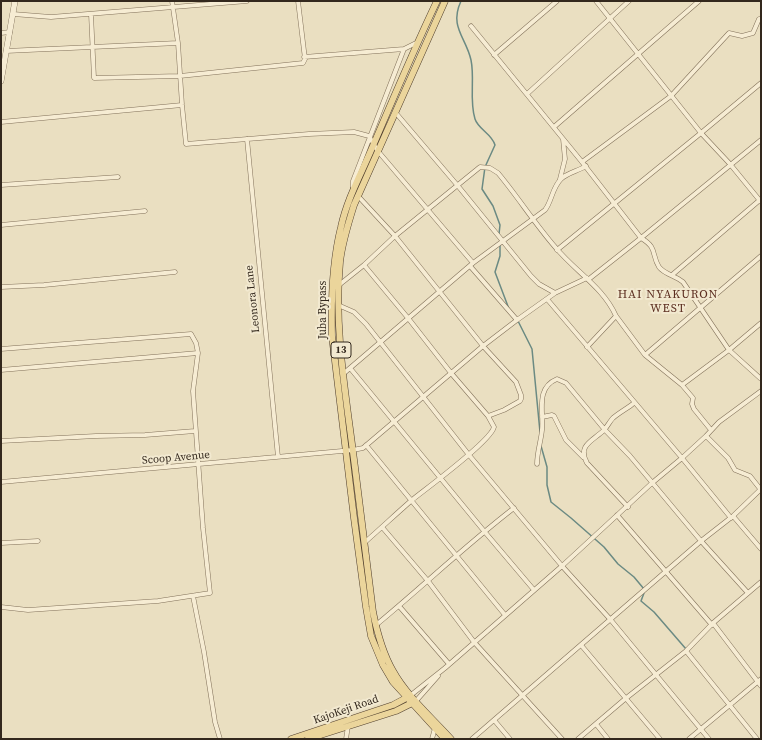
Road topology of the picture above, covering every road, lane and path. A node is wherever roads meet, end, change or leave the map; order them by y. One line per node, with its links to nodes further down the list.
1 (15, 1): 12 (main road)
2 (172, 1): 11 (street)
3 (247, 1): 11 (street)
4 (298, 1): 26 (street)
5 (438, 1): 19 (main road, Juba Bypass)
6 (444, 1): 34 (main road, Juba Bypass / 13)
7 (557, 1): 25 (street)
8 (596, 1): 14 (street)
9 (628, 1): 14 (street)
10 (700, 1): 24 (street)
11 (172, 6): 13 (street); 20 (street)
12 (13, 14): 13 (street); 18 (main road)
13 (91, 14): 21 (street)
14 (609, 18): 24 (street); 31 (street)
15 (761, 19): 32 (street)
16 (470, 26): 25 (street)
17 (1, 32): 18 (street)
18 (10, 32): 23 (main road)
19 (420, 41): 22 (street); 42 (main road, Juba Bypass)
20 (178, 43): 21 (street); 28 (street)
21 (93, 48): 23 (street); 28 (street)
22 (404, 49): 26 (street); 38 (street)
23 (6, 51): 27 (main road)
24 (638, 54): 32 (street); 36 (street)
25 (494, 55): 31 (street)
26 (304, 57): 28 (street)
27 (2, 70): 29 (main road)
28 (180, 76): 33 (street)
29 (1, 81)
30 (761, 83): 37 (street)
31 (527, 94): 36 (street)
32 (671, 96): 37 (street); 44 (street)
33 (182, 105): 35 (street); 40 (street)
34 (395, 112): 43 (main road, Juba Bypass / 13); 50 (street)
35 (1, 122)
36 (554, 127): 39 (street)
37 (701, 133): 45 (street); 54 (street)
38 (369, 136): 40 (street); 42 (street); 51 (street)
39 (563, 138): 44 (street); 48 (street)
40 (247, 139): 108 (street, Leonora Lane)
41 (761, 140): 45 (street, Scoop Avenue)
42 (374, 144): 43 (street); 51 (main road, Juba Bypass)
43 (377, 150): 52 (main road, Juba Bypass / 13); 56 (street)
44 (582, 162): 46 (street)
45 (730, 164): 53 (street); 60 (street, Scoop Avenue)
46 (586, 166): 48 (street); 54 (street)
47 (118, 177): 49 (street)
48 (560, 180): 57 (street)
49 (1, 185)
50 (458, 186): 56 (street); 57 (street); 61 (street)
51 (353, 191): 106 (main road, Juba Bypass)
52 (358, 196): 59 (street); 69 (main road, Juba Bypass / 13)
53 (760, 200): 67 (street)
54 (614, 203): 60 (street); 62 (street)
55 (145, 211): 58 (street)
56 (428, 211): 59 (street); 65 (street)
57 (532, 219): 61 (street); 62 (street)
58 (1, 225)
59 (395, 236): 64 (street); 71 (street)
60 (641, 238): 67 (street); 68 (street, Scoop Avenue)
61 (503, 241): 65 (street); 72 (street)
62 (557, 250): 68 (street)
63 (761, 256): 75 (street)
64 (364, 265): 69 (street); 77 (street)
65 (471, 265): 71 (street); 78 (street)
66 (175, 272): 70 (street)
67 (672, 275): 75 (street)
68 (588, 278): 72 (street, Scoop Avenue); 76 (street)
69 (339, 285): 74 (main road, Juba Bypass / 13)
70 (1, 287)
71 (440, 291): 77 (street); 81 (street)
72 (556, 293): 73 (street, Scoop Avenue)
73 (547, 299): 78 (street, Scoop Avenue); 82 (street)
74 (338, 305): 80 (street); 90 (main road, Juba Bypass / 13)
75 (700, 307): 84 (street); 86 (street)
76 (616, 316): 82 (street); 86 (street)
77 (408, 318): 80 (street); 89 (street)
78 (517, 320): 81 (street, Scoop Avenue)
79 (761, 323): 84 (street)
80 (380, 342): 87 (street); 94 (street)
81 (483, 346): 89 (street, Scoop Avenue); 96 (street)
82 (587, 347): 95 (street)
83 (1, 349): 85 (street)
84 (729, 350): 91 (street); 92 (street)
85 (198, 353): 88 (street); 101 (street)
86 (645, 355): 92 (street)
87 (350, 368): 90 (street); 98 (street)
88 (1, 370)
89 (451, 373): 94 (street, Scoop Avenue); 96 (street)
90 (343, 374): 105 (main road, Juba Bypass / 13)
91 (761, 379)
92 (682, 385): 100 (street)
93 (761, 391): 100 (street)
94 (423, 398): 98 (street, Scoop Avenue); 107 (street)
95 (634, 403): 99 (street); 110 (street)
96 (488, 416): 107 (street)
97 (542, 417): 99 (street); 109 (street); 111 (street)
98 (395, 422): 104 (street, Scoop Avenue); 113 (street)
99 (605, 430): 109 (street); 115 (street)
100 (711, 430): 102 (street)
101 (195, 431): 103 (street); 112 (street)
102 (706, 436): 110 (street); 116 (street)
103 (1, 441)
104 (366, 445): 105 (street, Scoop Avenue); 117 (street)
105 (353, 450): 106 (street, Scoop Avenue); 127 (main road, Juba Bypass / 13)
106 (346, 451): 108 (street, Scoop Avenue); 152 (main road, Juba Bypass)
107 (469, 455): 113 (street); 119 (street)
108 (278, 457): 112 (street, Scoop Avenue)
109 (584, 457): 118 (street)
110 (682, 458): 115 (street); 121 (street)
111 (537, 464)
112 (198, 465): 114 (street, Scoop Avenue); 136 (street)
113 (440, 477): 117 (street); 123 (street)
114 (1, 482)
115 (652, 483): 118 (street); 124 (street)
116 (761, 490): 121 (street)
117 (411, 502): 122 (street); 129 (street)
118 (628, 507): 120 (street)
119 (514, 508): 123 (street); 130 (street)
120 (617, 515): 130 (street); 131 (street)
121 (732, 517): 124 (street); 128 (street)
122 (382, 527): 127 (street); 132 (street)
123 (484, 531): 129 (street); 134 (street)
124 (701, 541): 131 (street); 135 (street)
125 (38, 542): 126 (street)
126 (1, 543)
127 (364, 543): 142 (main road, Juba Bypass / 13)
128 (761, 549)
129 (456, 556): 132 (street); 139 (street)
130 (562, 566): 134 (street); 140 (street)
131 (665, 572): 140 (street); 141 (street)
132 (428, 582): 137 (street); 143 (street)
133 (761, 582): 135 (street)
134 (534, 590): 139 (street)
135 (748, 593): 141 (street)
136 (193, 596): 138 (street); 161 (street)
137 (399, 606): 142 (street); 146 (street)
138 (1, 607)
139 (505, 615): 143 (street)
140 (610, 619): 144 (street); 148 (street)
141 (712, 624): 145 (street); 149 (street)
142 (376, 625): 152 (main road, Juba Bypass / 13)
143 (474, 642): 146 (street); 151 (street)
144 (580, 645): 151 (street); 153 (street)
145 (686, 651): 148 (street); 155 (street)
146 (448, 664): 147 (street)
147 (445, 668): 152 (street); 154 (street)
148 (656, 674): 153 (street); 160 (street)
149 (759, 680): 150 (street); 155 (street)
150 (761, 686)
151 (522, 694): 156 (street); 170 (street)
152 (409, 696): 154 (main road); 162 (main road, KajoKeji Road)
153 (625, 698): 157 (street); 173 (street)
154 (414, 702): 158 (main road, KajoKeji Road); 159 (main road); 167 (main road)
155 (729, 705): 160 (street); 176 (street)
156 (494, 720): 168 (street); 169 (street)
157 (596, 724): 171 (street); 172 (street)
158 (348, 726): 163 (main road, KajoKeji Road); 164 (street)
159 (435, 728): 165 (street); 166 (main road)
160 (701, 729): 174 (street); 175 (street)
161 (220, 739)
162 (291, 739)
163 (308, 739)
164 (346, 739)
165 (432, 739)
166 (445, 739)
167 (452, 739)
168 (472, 739)
169 (510, 739)
170 (562, 739)
171 (578, 739)
172 (608, 739)
173 (660, 739)
174 (689, 739)
175 (708, 739)
176 (757, 739)

